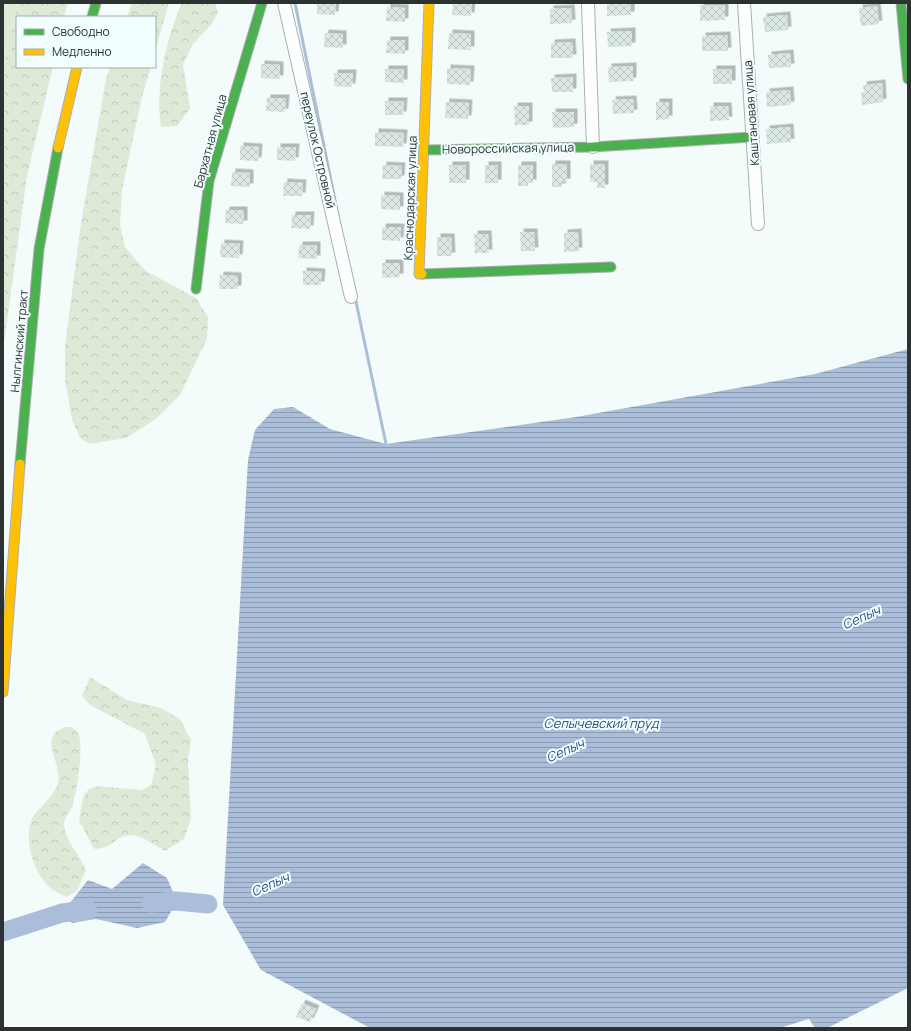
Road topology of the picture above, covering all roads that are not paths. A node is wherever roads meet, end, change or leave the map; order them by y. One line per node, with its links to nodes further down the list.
1 (96, 3): 8 (street)
2 (262, 3): 16 (street, Бархатная улица)
3 (284, 3): 17 (street, переулок Островной)
4 (429, 3): 13 (street, Краснодарская улица)
5 (588, 3): 12 (street)
6 (744, 3): 11 (street, Каштановая улица)
7 (900, 3): 10 (street)
8 (92, 16)
9 (77, 68): 18 (street, Нылгинский тракт)
10 (908, 79)
11 (752, 137): 12 (street, Новороссийская улица); 14 (street, Каштановая улица)
12 (593, 147): 13 (street, Новороссийская улица)
13 (424, 150): 15 (street, Краснодарская улица)
14 (758, 224)
15 (611, 267)
16 (196, 289)
17 (351, 297)
18 (3, 686): 19 (street, Нылгинский тракт)
19 (3, 692)

